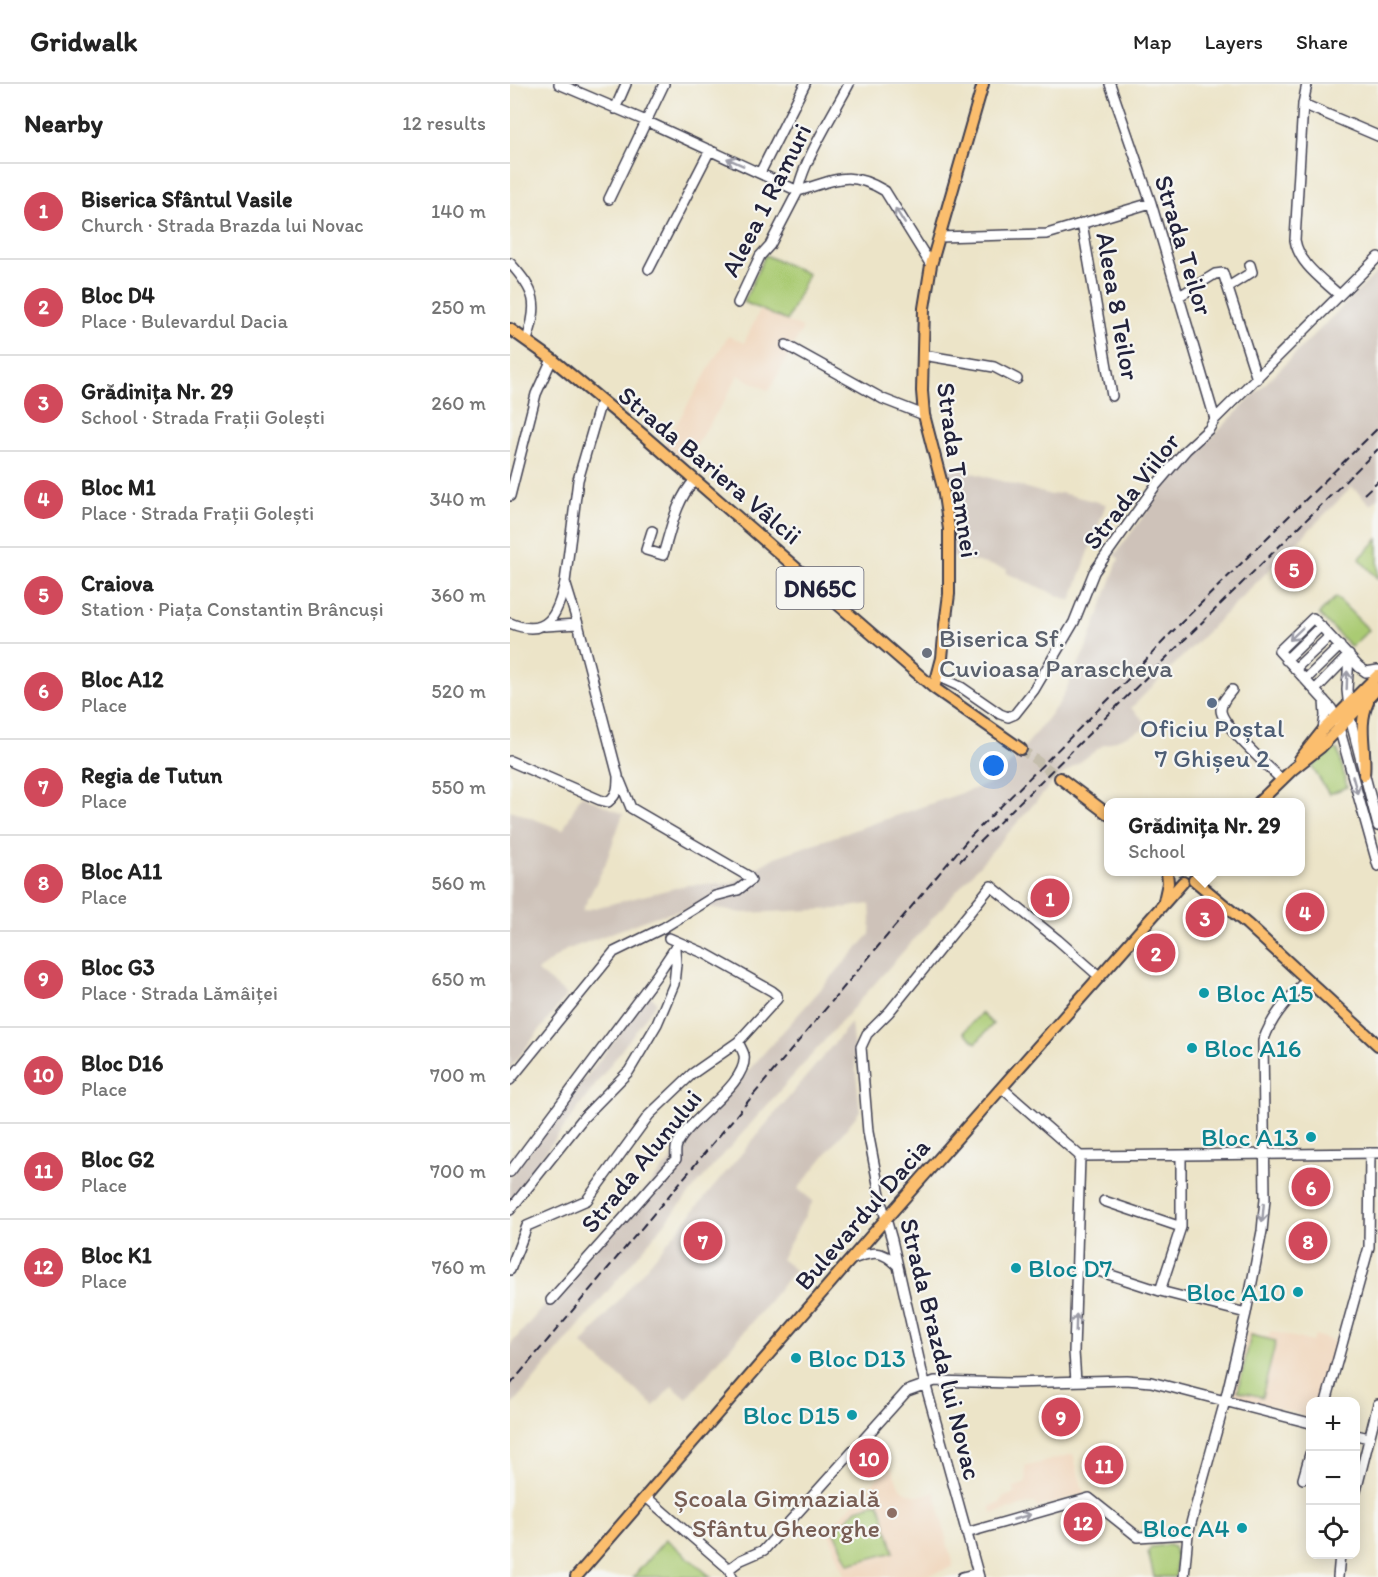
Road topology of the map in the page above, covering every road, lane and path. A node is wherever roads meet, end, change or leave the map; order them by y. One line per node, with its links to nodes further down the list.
1 (559, 84): 10 (street)
2 (626, 84): 10 (street)
3 (664, 84): 11 (street)
4 (804, 84): 14 (street)
5 (849, 84): 15 (street, Aleea 1 Ramuri)
6 (982, 84): 19 (main road, Strada Toamnei)
7 (1110, 84): 17 (street, Strada Teilor)
8 (1307, 84): 9 (street)
9 (1303, 104): 12 (street); 26 (street)
10 (615, 109): 11 (street)
11 (646, 121): 13 (street); 16 (street)
12 (1378, 136)
13 (710, 150): 14 (street, one-way to 13); 24 (street)
14 (760, 173): 15 (street)
15 (798, 191): 23 (street, one-way to 15); 28 (street, Aleea 1 Ramuri)
16 (609, 199)
17 (1151, 203): 18 (street); 27 (street, Strada Teilor)
18 (1082, 223): 19 (street); 36 (street, Aleea 8 Teilor)
19 (939, 237): 23 (main road, Strada Toamnei)
20 (1378, 257): 26 (street, Strada Viilor)
21 (510, 263): 30 (street)
22 (1250, 265): 25 (street)
23 (931, 266): 32 (main road, Strada Toamnei)
24 (649, 269)
25 (1228, 287): 27 (street); 35 (street)
26 (1339, 295): 35 (street, Strada Viilor)
27 (1178, 297): 39 (street, Strada Teilor)
28 (738, 303)
29 (510, 329): 30 (main road, Strada Bariera Vâlcii / DN65C)
30 (527, 340): 33 (main road, Strada Bariera Vâlcii / DN65C)
31 (786, 345): 38 (street)
32 (923, 355): 34 (street); 38 (main road, Strada Toamnei)
33 (552, 359): 37 (main road, Strada Bariera Vâlcii / DN65C); 41 (street)
34 (1017, 379)
35 (1257, 379): 39 (street, Strada Viilor)
36 (1112, 396)
37 (601, 401): 40 (main road, Strada Bariera Vâlcii / DN65C); 43 (street)
38 (924, 415): 55 (main road, Strada Toamnei)
39 (1215, 419): 55 (street, Strada Viilor)
40 (695, 480): 42 (street); 57 (main road, Strada Bariera Vâlcii / DN65C)
41 (510, 495)
42 (652, 531)
43 (565, 582): 45 (street); 46 (street)
44 (510, 623): 46 (street)
45 (578, 624): 46 (street); 71 (street)
46 (542, 626)
47 (1321, 626): 48 (street); 51 (street); 51 (street, one-way to 51)
48 (1330, 636): 49 (street); 52 (street)
49 (1340, 646): 50 (street); 56 (street)
50 (1349, 655): 53 (street); 59 (street); 62 (street, one-way to 50)
51 (1286, 660): 52 (street)
52 (1295, 669): 56 (street)
53 (1378, 670)
54 (1378, 675): 62 (main road)
55 (937, 676): 57 (main road, Strada Toamnei)
56 (1306, 680): 59 (street)
57 (934, 688): 67 (main road, Strada Bariera Vâlcii / DN65C)
58 (1232, 690): 73 (street)
59 (1315, 690): 61 (street)
60 (1375, 691): 64 (main road); 70 (main road)
61 (1324, 700): 63 (street); 66 (street)
62 (1347, 705): 63 (main road); 64 (street)
63 (1336, 717): 65 (street); 66 (main road)
64 (1350, 718): 65 (main road); 70 (street)
65 (1339, 729): 69 (main road); 77 (street, one-way to 77)
66 (1323, 730): 69 (main road)
67 (1021, 749)
68 (510, 761): 71 (street)
69 (1293, 769): 73 (main road)
70 (1364, 775): 76 (street)
71 (618, 776): 81 (street)
72 (1060, 778): 75 (main road)
73 (1282, 780): 74 (main road)
74 (1263, 798)
75 (1104, 811)
76 (1378, 826)
77 (1378, 866)
78 (1167, 876): 80 (main road)
79 (1188, 876): 80 (main road, Bulevardul Dacia); 85 (main road)
80 (1163, 905): 84 (main road, Bulevardul Dacia)
81 (663, 928): 82 (street); 89 (street)
82 (669, 938): 83 (street); 87 (street, Strada Alunului)
83 (675, 948): 95 (street); 97 (street)
84 (1100, 976): 90 (main road, Bulevardul Dacia); 98 (street, Strada Brazda lui Novac)
85 (1307, 979): 86 (main road); 92 (street)
86 (1373, 1035): 88 (main road)
87 (738, 1042): 103 (street, Strada Alunului); 105 (street, Strada Alunului)
88 (1378, 1045)
89 (510, 1080)
90 (1002, 1088): 94 (street); 98 (main road, Bulevardul Dacia)
91 (1374, 1153): 92 (street); 109 (street)
92 (1264, 1154): 93 (street); 106 (street, one-way to 106)
93 (1181, 1155): 94 (street); 99 (street)
94 (1080, 1156): 101 (street)
95 (510, 1172)
96 (1104, 1201): 99 (street)
97 (510, 1210)
98 (887, 1218): 100 (main road, Bulevardul Dacia); 102 (street, Strada Brazda lui Novac)
99 (1181, 1227): 104 (street)
100 (850, 1260): 102 (street); 119 (main road, Bulevardul Dacia)
101 (1077, 1264): 104 (street); 107 (street, one-way to 101)
102 (898, 1266): 108 (street, Strada Brazda lui Novac)
103 (510, 1270)
104 (1160, 1291): 106 (street)
105 (550, 1300)
106 (1246, 1313): 110 (street)
107 (1076, 1381): 108 (street); 110 (street)
108 (926, 1384): 120 (street, Strada Brazda lui Novac); 123 (street)
109 (1327, 1397)
110 (1225, 1401): 112 (street); 121 (street)
111 (1378, 1404): 113 (street)
112 (1306, 1422)
113 (1375, 1426): 115 (street)
114 (1360, 1436): 115 (street)
115 (1369, 1438): 117 (street)
116 (1306, 1470): 118 (street)
117 (1360, 1475)
118 (1303, 1479)
119 (646, 1497): 123 (street); 125 (main road, Bulevardul Dacia)
120 (966, 1533): 121 (street, one-way to 121); 124 (street, Strada Brazda lui Novac)
121 (1188, 1534): 127 (street)
122 (1340, 1559): 128 (street)
123 (731, 1573)
124 (978, 1575): 126 (street)
125 (576, 1577)
126 (962, 1577)
127 (1184, 1577)
128 (1338, 1577)

